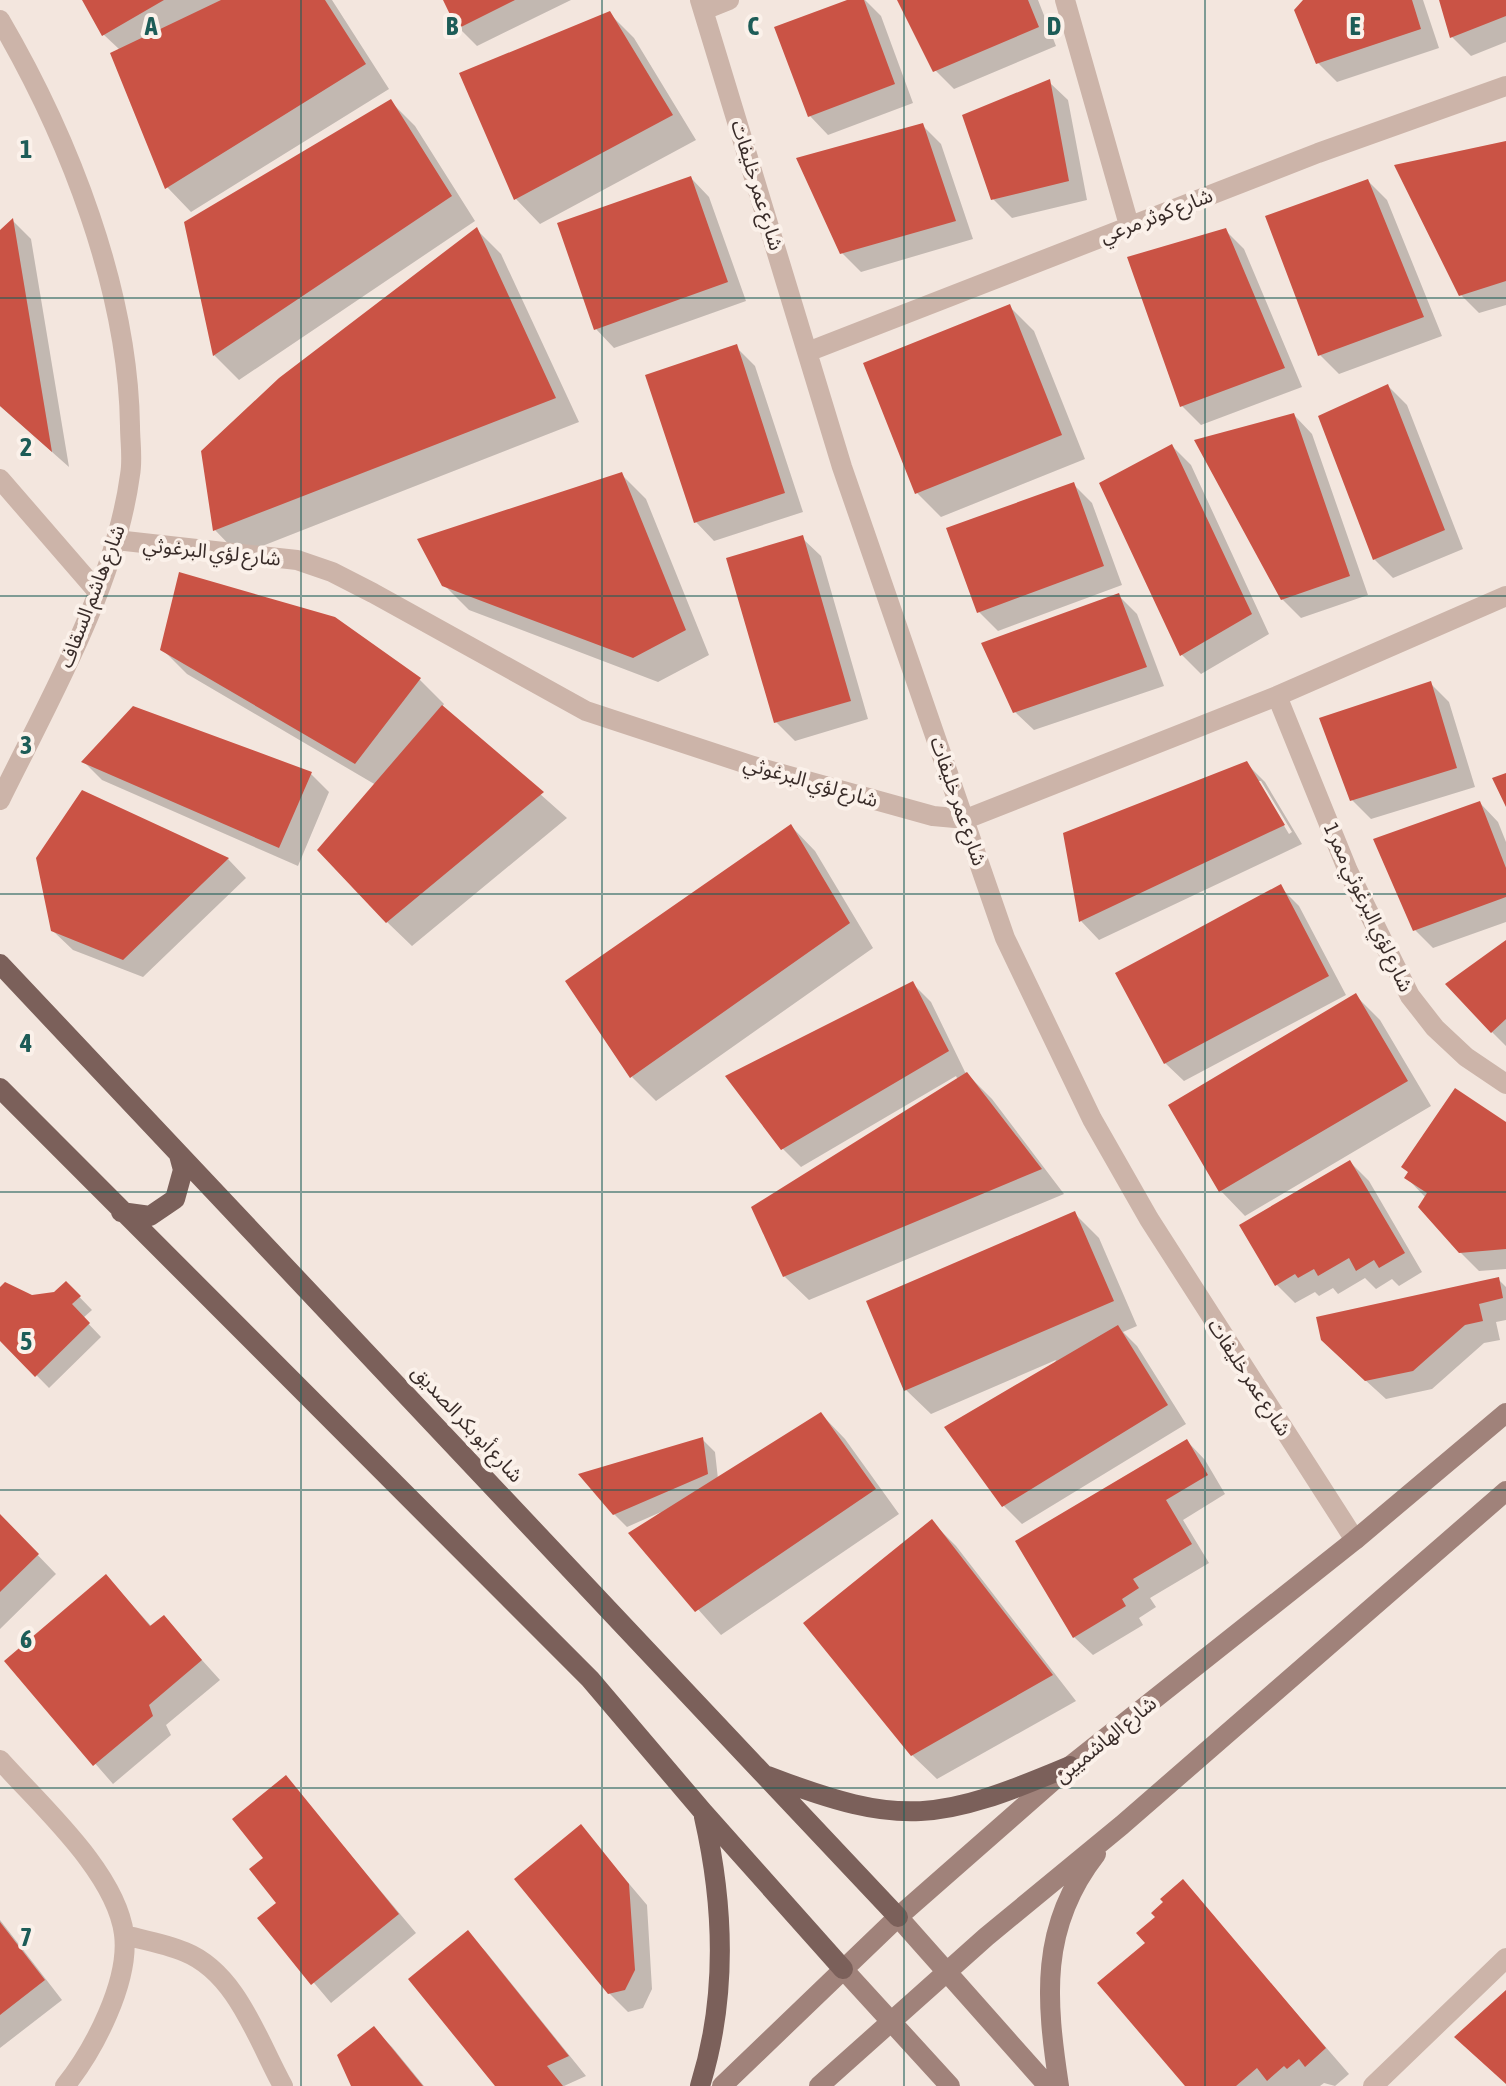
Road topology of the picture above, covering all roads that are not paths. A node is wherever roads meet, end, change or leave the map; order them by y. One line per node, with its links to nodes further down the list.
1 (729, 0): 3 (street)
2 (1065, 0): 6 (street)
3 (702, 5): 7 (street, شارع عمر خليفات)
4 (0, 20): 9 (street, شارع هاشم السقاف)
5 (1506, 86): 6 (street, شارع كوثر مرعي)
6 (1129, 225): 7 (street, شارع كوثر مرعي)
7 (810, 351): 14 (street, شارع عمر خليفات)
8 (0, 479): 10 (street)
9 (116, 540): 10 (street, شارع هاشم السقاف); 14 (street, شارع لؤي البرغوثي)
10 (97, 591): 13 (street, شارع هاشم السقاف)
11 (1506, 596): 12 (street, شارع لؤي البرغوثي)
12 (1277, 696): 14 (street, شارع لؤي البرغوثي); 16 (street, شارع لؤي البرغوثي ممر 1)
13 (0, 800)
14 (966, 819): 22 (street, شارع عمر خليفات)
15 (0, 964): 18 (main road, شارع أبو بكر الصديق)
16 (1506, 1084)
17 (0, 1088): 19 (main road)
18 (179, 1155): 19 (main road); 25 (main road, شارع أبو بكر الصديق)
19 (121, 1212): 26 (main road)
20 (1506, 1413): 22 (main road, شارع الهاشميين)
21 (1506, 1491): 27 (main road)
22 (1355, 1540): 24 (main road, شارع الهاشميين)
23 (0, 1760): 29 (street)
24 (1070, 1766): 25 (main road); 28 (main road, شارع الهاشميين)
25 (763, 1773): 28 (main road, شارع أبو بكر الصديق)
26 (704, 1813): 31 (main road); 36 (main road)
27 (1122, 1825): 32 (main road); 41 (main road)
28 (898, 1917): 31 (main road, شارع الهاشميين); 32 (main road)
29 (124, 1935): 34 (street); 35 (street)
30 (1506, 1958): 42 (street)
31 (843, 1969): 33 (main road); 37 (main road, شارع الهاشميين)
32 (947, 1971): 33 (main road); 40 (main road)
33 (890, 2020): 38 (main road); 39 (main road)
34 (65, 2086)
35 (283, 2086)
36 (700, 2086)
37 (722, 2086)
38 (819, 2086)
39 (950, 2086)
40 (1048, 2086)
41 (1059, 2086)
42 (1373, 2086)

